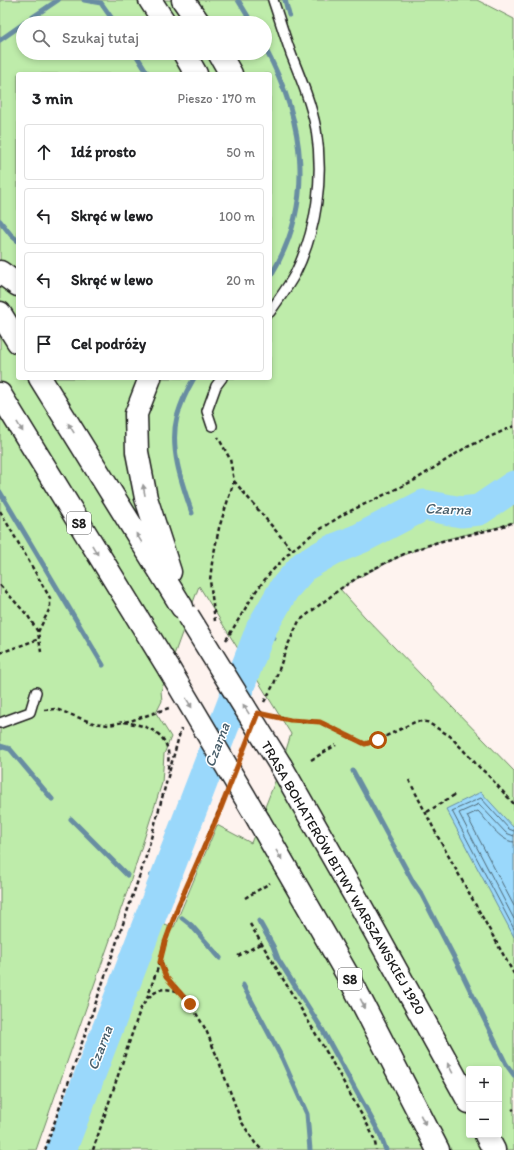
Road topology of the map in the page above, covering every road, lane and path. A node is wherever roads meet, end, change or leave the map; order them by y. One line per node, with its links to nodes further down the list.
1 (150, 0): 5 (highway)
2 (183, 0): 6 (highway)
3 (192, 0): 7 (highway)
4 (273, 0): 14 (lane)
5 (160, 16)
6 (194, 16)
7 (199, 16)
8 (188, 60): 10 (highway)
9 (223, 60): 11 (highway)
10 (195, 72)
11 (230, 72)
12 (0, 272): 13 (highway)
13 (16, 284)
14 (272, 309)
15 (0, 313): 16 (highway)
16 (16, 339)
17 (41, 380): 28 (highway, TRASA BOHATERÓW BITWY WARSZAWSKIEJ 1920, one-way to 17)
18 (149, 380): 28 (highway, one-way to 18)
19 (220, 380): 21 (lane)
20 (0, 394): 63 (highway, S8, one-way to 63, bridge)
21 (212, 426)
22 (514, 426): 26 (path)
23 (234, 481): 26 (path)
24 (0, 511): 29 (path)
25 (514, 522): 35 (path)
26 (292, 550): 31 (path)
27 (0, 585): 29 (path)
28 (185, 611): 57 (highway, TRASA BOHATERÓW BITWY WARSZAWSKIEJ 1920, one-way to 28, bridge)
29 (38, 632): 30 (path)
30 (39, 638): 32 (path); 33 (path)
31 (223, 644)
32 (41, 652)
33 (0, 653)
34 (36, 692): 37 (lane)
35 (261, 707)
36 (270, 716): 46 (path)
37 (0, 722)
38 (122, 722): 42 (path)
39 (183, 725): 42 (path)
40 (336, 745): 41 (path)
41 (311, 760)
42 (168, 778): 59 (path)
43 (410, 780): 47 (path)
44 (456, 794): 47 (path)
45 (224, 798): 53 (path)
46 (514, 804)
47 (427, 812): 54 (path)
48 (270, 884): 49 (path)
49 (245, 898)
50 (250, 924): 51 (path)
51 (262, 944): 52 (path); 62 (path)
52 (238, 956)
53 (160, 962): 55 (path); 56 (path)
54 (514, 974)
55 (177, 991): 56 (path); 61 (path)
56 (147, 998): 60 (path)
57 (466, 1097)
58 (488, 1138): 64 (highway)
59 (45, 1150)
60 (93, 1150)
61 (262, 1150)
62 (376, 1150)
63 (438, 1150)
64 (494, 1150)

